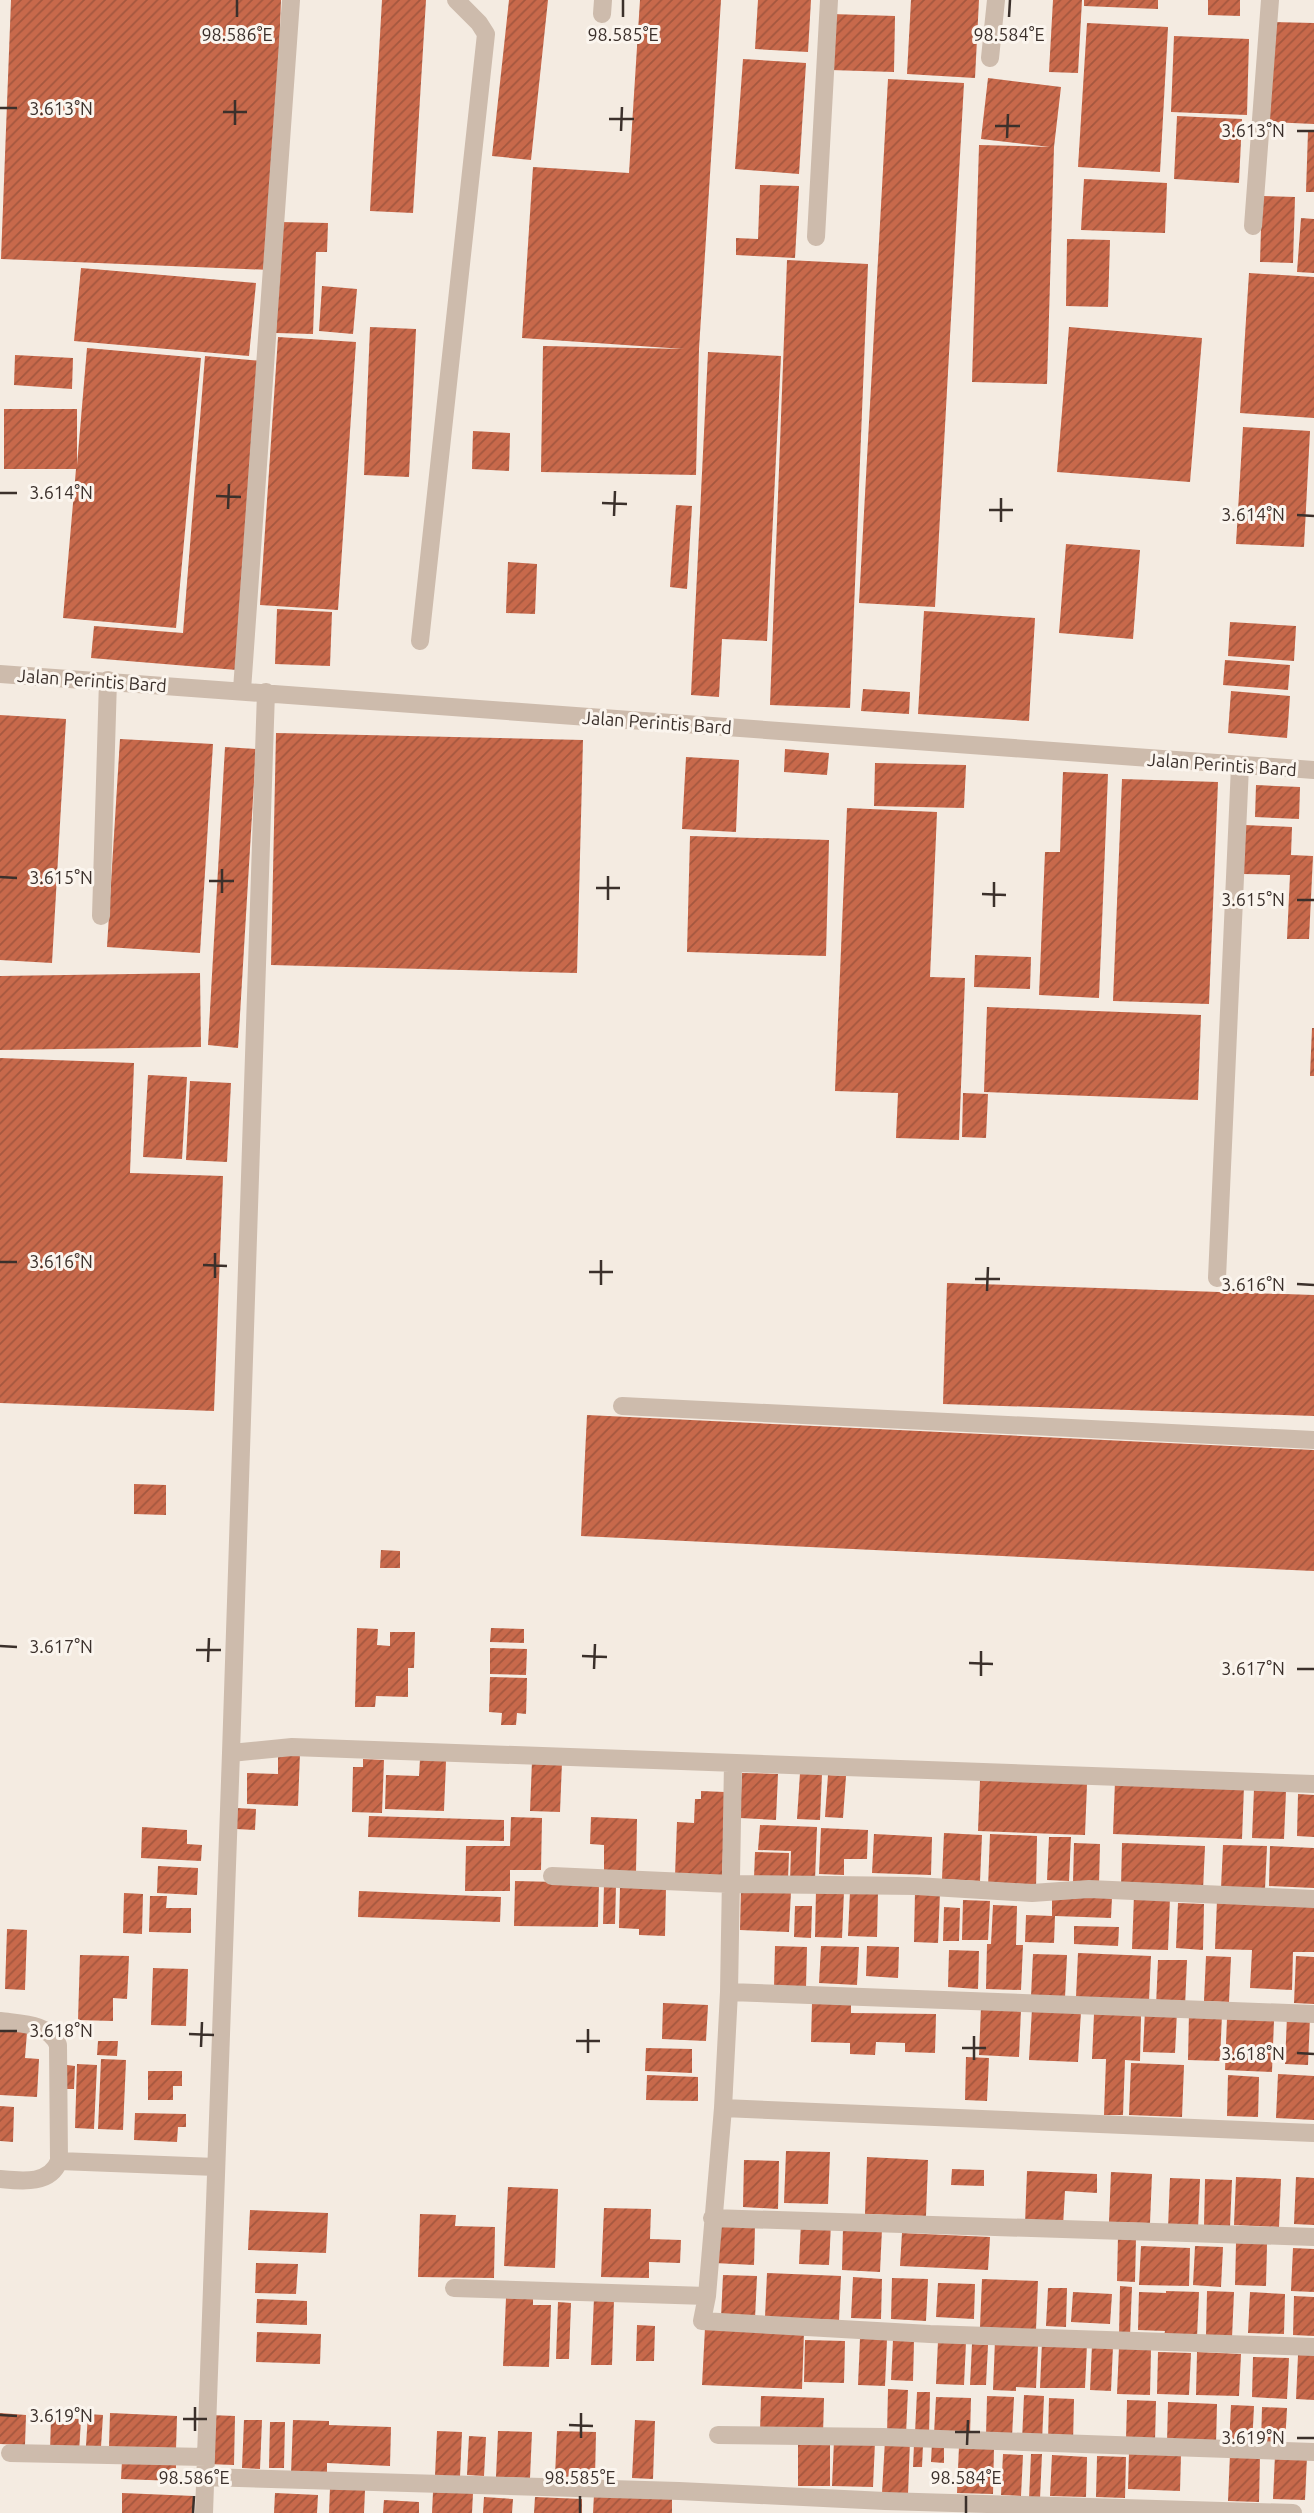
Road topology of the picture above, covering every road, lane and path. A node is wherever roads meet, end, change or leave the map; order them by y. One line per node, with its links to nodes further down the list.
1 (291, 0): 12 (street)
2 (457, 0): 9 (street)
3 (829, 0): 8 (street)
4 (996, 0): 6 (street)
5 (1270, 0): 7 (street)
6 (990, 58)
7 (1253, 226)
8 (816, 237)
9 (420, 641)
10 (0, 674): 11 (street, Jalan Perintis Bard)
11 (108, 680): 12 (street, Jalan Perintis Bard); 16 (street)
12 (242, 690): 13 (street, Jalan Perintis Bard)
13 (266, 692): 14 (street, Jalan Perintis Bard); 20 (street)
14 (1240, 766): 15 (street, Jalan Perintis Bard); 17 (street)
15 (1314, 770)
16 (101, 916)
17 (1217, 1278)
18 (622, 1406): 19 (street)
19 (1314, 1440)
20 (231, 1753): 21 (street); 32 (street)
21 (733, 1763): 22 (street); 24 (street)
22 (1314, 1784)
23 (552, 1876): 24 (street)
24 (732, 1884): 25 (street); 26 (street)
25 (1314, 1899)
26 (729, 1992): 27 (street); 29 (street)
27 (1314, 2014)
28 (0, 2021): 31 (street)
29 (723, 2108): 30 (street); 34 (street)
30 (1314, 2133)
31 (59, 2161): 32 (street); 33 (street)
32 (216, 2167): 42 (street)
33 (0, 2179)
34 (712, 2218): 35 (street); 37 (street)
35 (1314, 2237)
36 (454, 2288): 37 (street)
37 (707, 2296): 38 (street)
38 (1314, 2347)
39 (718, 2435): 40 (street)
40 (1314, 2452)
41 (10, 2453): 42 (street)
42 (206, 2457): 43 (street)
43 (205, 2477): 44 (street); 45 (street)
44 (885, 2507): 46 (street)
45 (204, 2513)
46 (1293, 2513)

